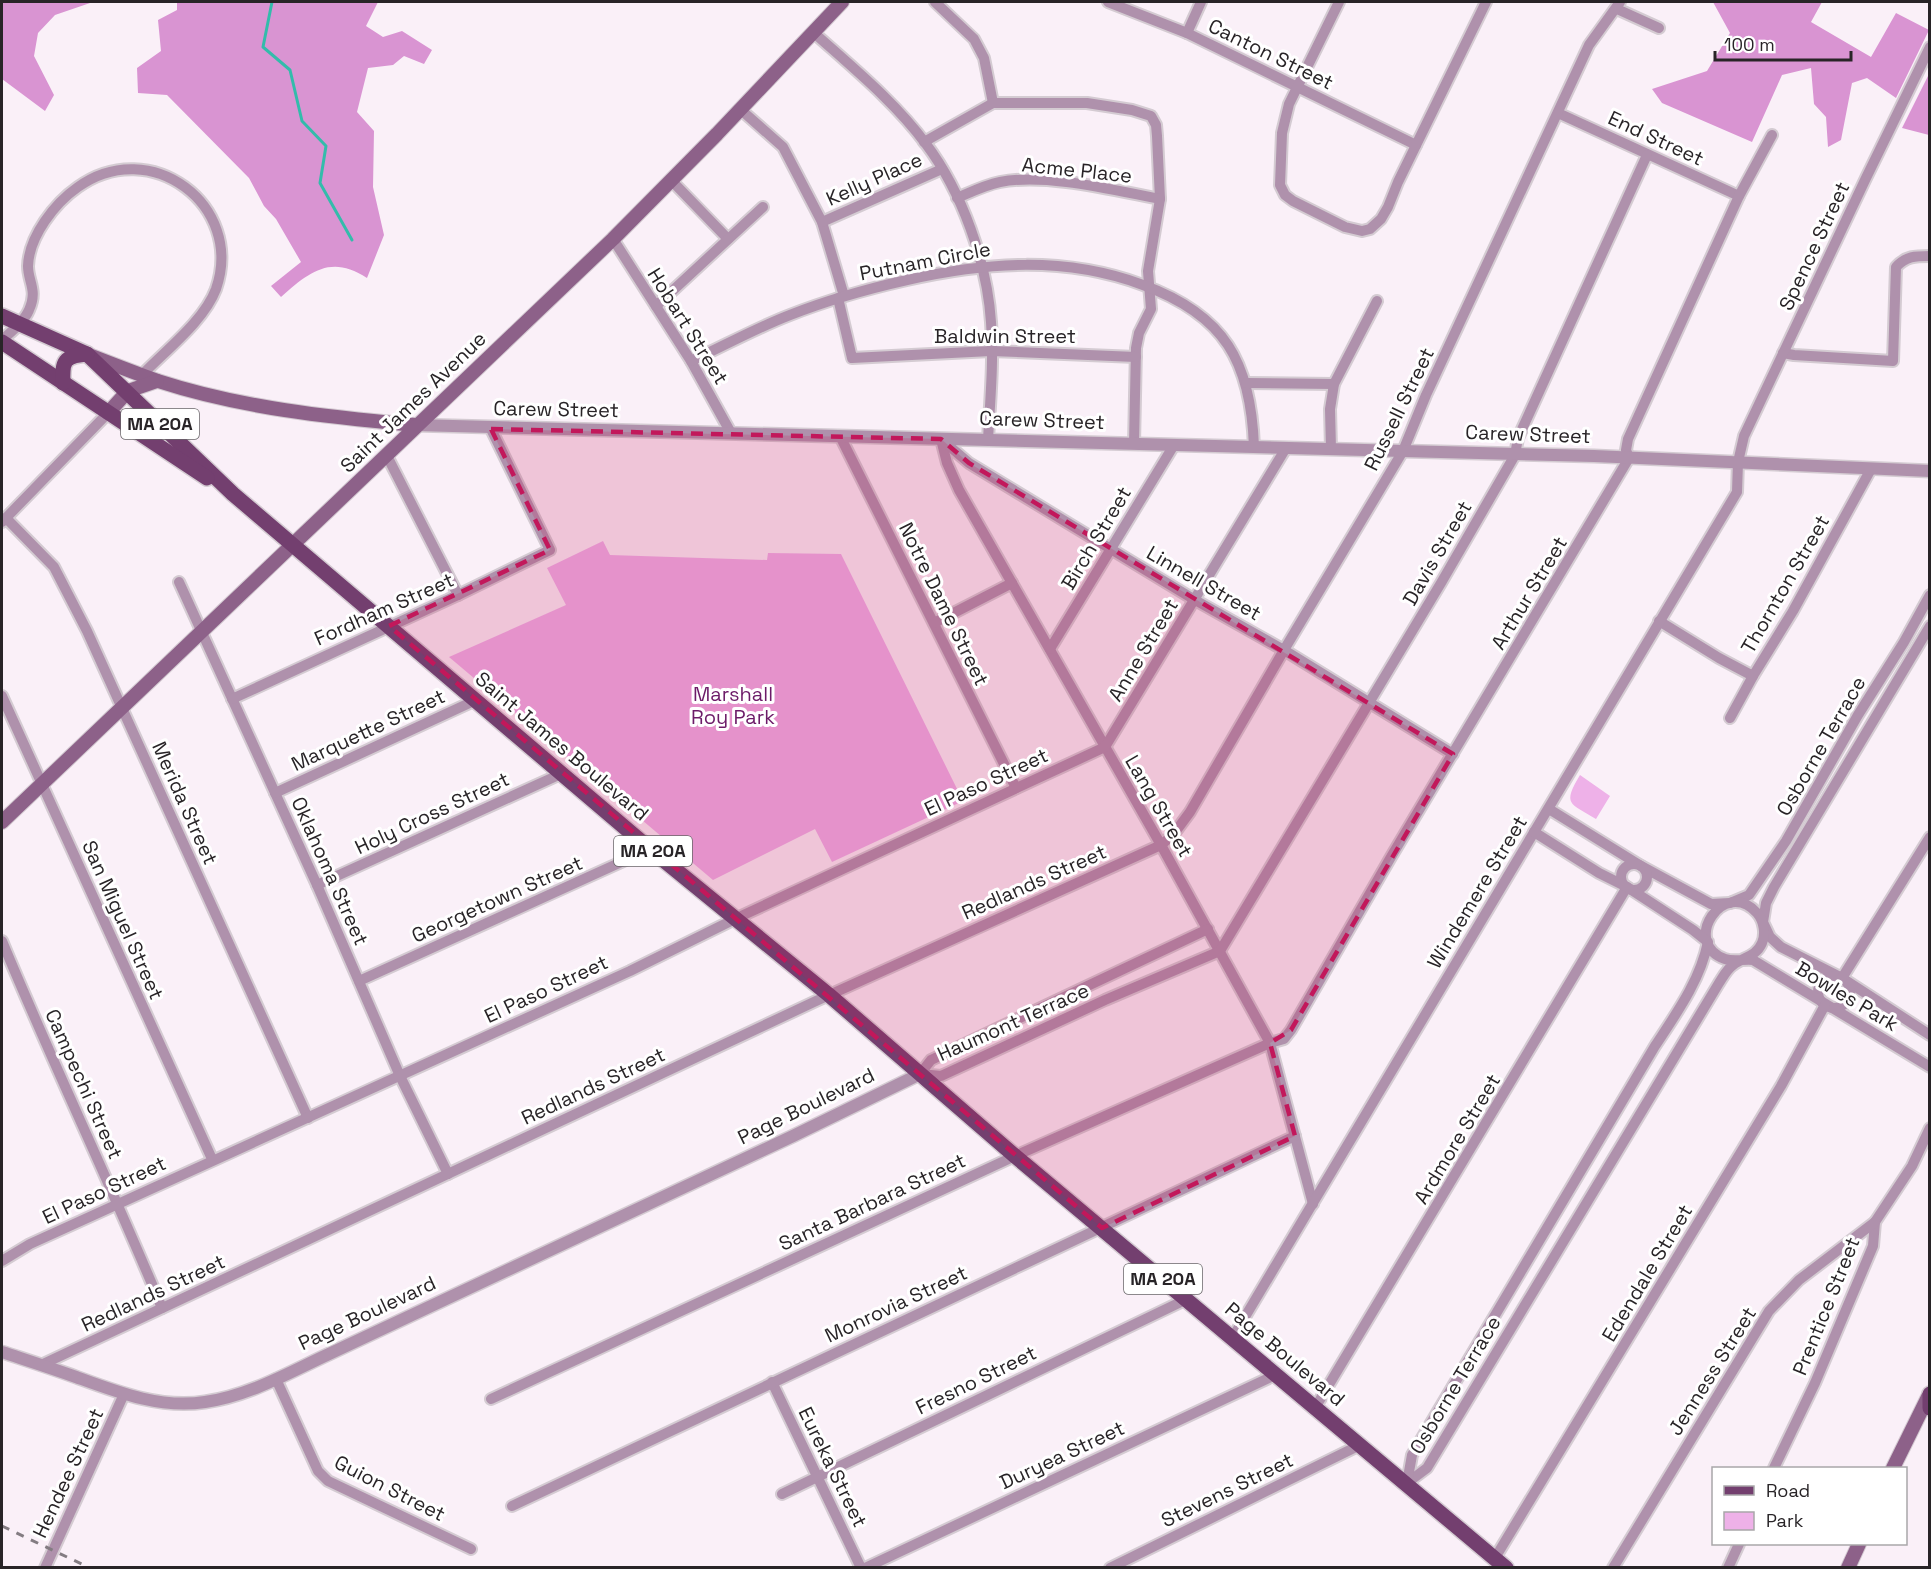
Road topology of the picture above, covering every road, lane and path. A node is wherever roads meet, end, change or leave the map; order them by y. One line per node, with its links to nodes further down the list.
1 (935, 2): 13 (street)
2 (1108, 2): 10 (street, Canton Street)
3 (1201, 2): 10 (street)
4 (1339, 2): 12 (street)
5 (1486, 2): 18 (street)
6 (836, 3): 9 (main road, Saint James Avenue)
7 (1618, 5): 8 (street); 15 (street, Russell Street)
8 (1659, 28)
9 (813, 32): 14 (main road, Saint James Avenue); 17 (street)
10 (1187, 33): 12 (street, Canton Street)
11 (1929, 47): 39 (street, Spence Street)
12 (1298, 87): 18 (street, Canton Street); 18 (street)
13 (993, 103): 17 (street); 24 (street)
14 (740, 109): 21 (main road, Saint James Avenue); 26 (street)
15 (1558, 113): 19 (street, End Street); 61 (street, Russell Street)
16 (1772, 135): 22 (street, Arthur Street)
17 (924, 142): 20 (street)
18 (1416, 145)
19 (1647, 155): 22 (street, End Street); 63 (street, Davis Street)
20 (942, 169): 23 (street); 26 (street, Kelly Place)
21 (671, 180): 27 (main road, Saint James Avenue); 28 (street)
22 (1739, 196): 64 (street, Arthur Street)
23 (957, 198): 24 (street, Acme Place); 30 (street)
24 (1160, 199): 31 (street)
25 (764, 207): 28 (street)
26 (822, 222): 32 (street)
27 (613, 238): 34 (street, Hobart Street); 50 (main road, Saint James Avenue)
28 (728, 239): 34 (street)
29 (1929, 256): 39 (street)
30 (982, 266): 31 (street, Putnam Circle); 32 (street, Putnam Circle); 38 (street)
31 (1150, 288): 41 (street); 46 (street, Putnam Circle)
32 (841, 297): 38 (street, Baldwin Street); 42 (street, Putnam Circle)
33 (1377, 301): 47 (street)
34 (657, 306): 42 (street, Hobart Street)
35 (2, 316): 36 (main road, Carew Street / MA 20A)
36 (18, 325): 37 (street); 40 (main road, Carew Street / MA 20A); 43 (street)
37 (2, 341): 45 (main road, MA 20A)
38 (991, 351): 41 (street, Baldwin Street); 55 (street)
39 (1783, 353): 65 (street, Spence Street)
40 (87, 354): 43 (main road, Carew Street); 45 (main road); 48 (main road, Saint James Boulevard / MA 20A)
41 (1136, 357): 56 (street)
42 (691, 361): 52 (street, Hobart Street)
43 (141, 375): 44 (main road, Carew Street)
44 (157, 381): 48 (main road); 50 (main road, Carew Street)
45 (63, 383): 49 (main road, MA 20A)
46 (1246, 383): 47 (street); 58 (street, Putnam Circle)
47 (1334, 384): 60 (street)
48 (128, 391): 49 (main road); 68 (main road, Saint James Boulevard / MA 20A)
49 (108, 413): 68 (main road, Saint James Boulevard / MA 20A); 69 (street)
50 (415, 425): 51 (street, Carew Street); 62 (main road, Saint James Avenue)
51 (491, 429): 52 (street, Carew Street); 74 (street, Fordham Street)
52 (731, 433): 53 (street, Carew Street)
53 (840, 436): 54 (street, Carew Street); 78 (street, Notre Dame Street)
54 (941, 439): 55 (street, Carew Street); 71 (street, Linnell Street); 73 (street, Lang Street)
55 (988, 440): 56 (street, Carew Street)
56 (1134, 444): 57 (street, Carew Street)
57 (1174, 445): 58 (street, Carew Street); 71 (street, Birch Street)
58 (1254, 447): 59 (street, Carew Street)
59 (1286, 448): 60 (street, Carew Street); 76 (street, Anne Street)
60 (1331, 449): 61 (street, Carew Street)
61 (1403, 451): 63 (street, Carew Street); 83 (street, Russell Street)
62 (386, 454): 70 (main road, Saint James Avenue); 74 (street)
63 (1515, 455): 64 (street, Carew Street); 88 (street, Davis Street)
64 (1629, 458): 65 (street, Carew Street); 92 (street, Arthur Street)
65 (1738, 462): 66 (street, Carew Street); 77 (street, Windemere Street)
66 (1871, 469): 67 (street, Carew Street); 84 (street, Thornton Street)
67 (1929, 471)
68 (233, 494): 70 (main road, Saint James Boulevard / MA 20A)
69 (4, 520): 89 (street, Merida Street)
70 (293, 545): 79 (main road, Saint James Boulevard / MA 20A); 81 (main road, Saint James Avenue)
71 (1111, 549): 76 (street, Linnell Street); 82 (street, Birch Street)
72 (179, 582): 81 (street, Oklahoma Street)
73 (1012, 583): 78 (street); 82 (street, Lang Street)
74 (459, 595): 79 (street, Fordham Street)
75 (1929, 595): 106 (street, Osborne Terrace)
76 (1195, 600): 83 (street, Linnell Street); 91 (street, Anne Street)
77 (1659, 621): 84 (street); 97 (street, Windemere Street)
78 (934, 623): 95 (street, Notre Dame Street)
79 (388, 626): 86 (street, Fordham Street); 87 (main road, Saint James Boulevard / MA 20A)
80 (1929, 626): 108 (street, Osborne Terrace)
81 (201, 630): 86 (street, Oklahoma Street); 89 (main road, Saint James Avenue)
82 (1050, 649): 91 (street, Lang Street)
83 (1284, 650): 88 (street, Linnell Street); 101 (street, Russell Street)
84 (1753, 676): 90 (street, Thornton Street)
85 (2, 696): 94 (street, San Miguel Street)
86 (232, 699): 96 (street, Oklahoma Street)
87 (476, 700): 93 (main road, Saint James Boulevard / MA 20A); 96 (street, Marquette Street)
88 (1368, 702): 92 (street, Linnell Street); 112 (street, Davis Street)
89 (122, 706): 94 (main road, Saint James Avenue); 132 (street, Merida Street)
90 (1730, 718)
91 (1105, 747): 95 (street, El Paso Street); 101 (street, Lang Street)
92 (1453, 754): 124 (street, Arthur Street)
93 (562, 773): 102 (main road, Saint James Boulevard / MA 20A); 104 (street, Holy Cross Street)
94 (42, 783): 98 (main road, Saint James Avenue); 137 (street, San Miguel Street)
95 (1016, 788): 107 (street, El Paso Street)
96 (275, 793): 104 (street, Oklahoma Street)
97 (1549, 809): 99 (street, Windemere Street); 103 (street, Bowles Park)
98 (2, 822)
99 (1534, 832): 105 (street, Bowles Park); 142 (street, Windemere Street)
100 (1929, 837): 114 (street)
101 (1161, 845): 109 (street, Lang Street); 117 (street, Redlands Street)
102 (650, 849): 107 (main road, Saint James Boulevard / MA 20A); 115 (street, Georgetown Street)
103 (1641, 866): 105 (street, Ardmore Street); 105 (street, Ardmore Street); 106 (street, Bowles Park)
104 (317, 885): 115 (street, Oklahoma Street)
105 (1627, 887): 111 (street, Bowles Park); 164 (street, Ardmore Street)
106 (1730, 903): 108 (street, Bowles Park); 111 (street)
107 (736, 918): 117 (main road, Saint James Boulevard / MA 20A); 128 (street, El Paso Street)
108 (1763, 922): 113 (street); 114 (street, Bowles Park)
109 (1208, 929): 112 (street, Lang Street); 116 (street, Haumont Terrace)
110 (2, 941): 141 (street, Campechi Street)
111 (1708, 942): 113 (street, Bowles Park); 120 (street, Osborne Terrace)
112 (1220, 951): 119 (street, Haumont Terrace); 124 (street, Lang Street)
113 (1744, 960): 118 (street, Bowles Park); 121 (street, Osborne Terrace)
114 (1842, 978): 118 (street, Edendale Street); 118 (street); 122 (street, Bowles Park)
115 (359, 981): 128 (street, Oklahoma Street)
116 (1077, 992): 119 (street); 127 (street, Haumont Terrace)
117 (829, 995): 127 (main road, Saint James Boulevard / MA 20A); 138 (street, Redlands Street)
118 (1825, 1005): 126 (street, Bowles Park); 176 (street, Edendale Street)
119 (1085, 1009): 127 (street, Haumont Terrace)
120 (1675, 1016): 121 (street); 123 (street, Osborne Terrace)
121 (1692, 1027): 125 (street, Osborne Terrace)
122 (1929, 1035)
123 (1661, 1036): 125 (street); 129 (street, Osborne Terrace)
124 (1270, 1043): 135 (street, Lang Street); 136 (street, Santa Barbara Street)
125 (1680, 1047): 130 (street, Osborne Terrace)
126 (1929, 1067)
127 (920, 1074): 136 (main road, Page Boulevard / MA 20A); 158 (street, Page Boulevard)
128 (400, 1076): 132 (street, El Paso Street); 138 (street, Oklahoma Street)
129 (1628, 1090): 130 (street); 131 (street, Osborne Terrace)
130 (1647, 1102): 133 (street, Osborne Terrace)
131 (1614, 1114): 133 (street); 139 (street, Osborne Terrace)
132 (308, 1118): 137 (street, El Paso Street)
133 (1633, 1124): 140 (street, Osborne Terrace)
134 (1929, 1128): 145 (street, Prentice Street)
135 (1295, 1136): 142 (street, Lang Street); 146 (street, Monrovia Street)
136 (1015, 1156): 146 (main road, Page Boulevard / MA 20A); 161 (street, Santa Barbara Street)
137 (212, 1159): 141 (street, El Paso Street)
138 (448, 1174): 151 (street, Redlands Street)
139 (1571, 1187): 140 (street); 143 (street, Osborne Terrace)
140 (1588, 1198): 144 (street, Osborne Terrace)
141 (118, 1204): 147 (street, El Paso Street); 151 (street, Campechi Street)
142 (1313, 1204): 154 (street, Windemere Street)
143 (1557, 1211): 144 (street); 148 (street, Osborne Terrace)
144 (1574, 1222): 149 (street, Osborne Terrace)
145 (1875, 1222): 167 (street, Prentice Street); 180 (street, Jenness Street)
146 (1102, 1228): 150 (main road, Page Boulevard / MA 20A); 159 (street, Monrovia Street)
147 (2, 1261)
148 (1512, 1287): 149 (street); 152 (street, Osborne Terrace)
149 (1529, 1298): 153 (street, Osborne Terrace)
150 (1187, 1299): 154 (main road, Page Boulevard / MA 20A); 169 (street, Fresno Street)
151 (162, 1308): 156 (street, Redlands Street)
152 (1498, 1310): 153 (street); 163 (street, Osborne Terrace)
153 (1515, 1322): 165 (street, Osborne Terrace)
154 (1233, 1337): 157 (main road, Page Boulevard / MA 20A)
155 (2, 1352): 156 (street, Page Boulevard)
156 (41, 1365): 160 (street, Page Boulevard)
157 (1275, 1375): 164 (main road, Page Boulevard / MA 20A); 178 (street, Duryea Street)
158 (276, 1379): 160 (street, Page Boulevard); 175 (street, Guion Street)
159 (772, 1382): 169 (street, Eureka Street); 172 (street, Monrovia Street)
160 (124, 1394): 177 (street, Hendee Street)
161 (491, 1399)
162 (1929, 1399): 168 (main road)
163 (1444, 1403): 165 (street); 170 (street, Osborne Terrace)
164 (1315, 1408): 166 (main road, Page Boulevard / MA 20A)
165 (1460, 1414): 170 (street, Osborne Terrace)
166 (1360, 1445): 170 (main road, Page Boulevard / MA 20A); 179 (street, Stevens Street)
167 (1774, 1467)
168 (1894, 1467)
169 (818, 1476): 171 (street, Fresno Street); 178 (street, Eureka Street)
170 (1407, 1483): 176 (main road, Page Boulevard / MA 20A)
171 (782, 1494)
172 (512, 1506)
173 (1739, 1545): 181 (street)
174 (1859, 1545): 182 (main road)
175 (471, 1549)
176 (1501, 1563)
177 (45, 1568)
178 (863, 1568)
179 (1110, 1568)
180 (1613, 1568)
181 (1728, 1568)
182 (1848, 1568)

